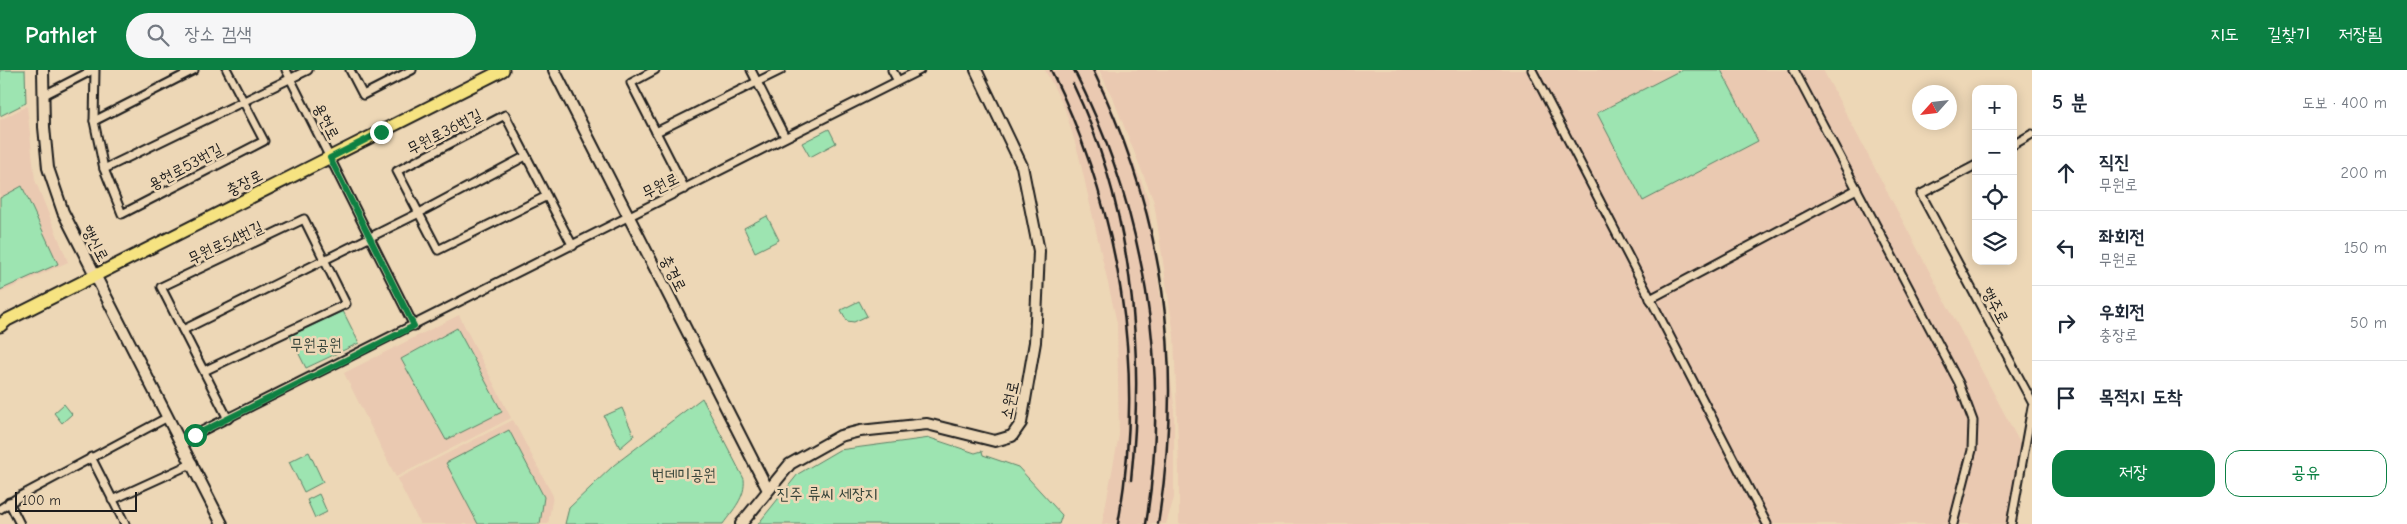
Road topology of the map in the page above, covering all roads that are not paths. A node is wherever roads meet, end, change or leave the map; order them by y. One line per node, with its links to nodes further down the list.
1 (43, 70): 22 (main road, 행신로)
2 (94, 70): 22 (street); 24 (street, 용현로53번길)
3 (194, 70): 24 (street)
4 (227, 70): 23 (street, 용현로53번길)
5 (286, 70): 19 (street, 용현로)
6 (308, 70): 19 (street, 용현로53번길)
7 (350, 70): 8 (street)
8 (412, 70)
9 (503, 70): 30 (main road, 충장로)
10 (554, 70): 37 (main road, 충경로)
11 (655, 70): 25 (street)
12 (751, 70): 21 (street)
13 (781, 70): 21 (street)
14 (892, 70): 20 (street)
15 (920, 70): 20 (street, 무원로)
16 (976, 70): 54 (main road, 소원로)
17 (1532, 70): 42 (street)
18 (1794, 70): 34 (street)
19 (291, 79): 23 (street, 용현로53번길); 30 (street, 용현로)
20 (898, 81): 27 (street, 무원로)
21 (758, 82): 25 (street); 27 (street)
22 (44, 95): 41 (main road, 행신로)
23 (243, 101): 32 (street, 용현로53번길); 32 (street, 용현로53번길)
24 (94, 121): 32 (street, 용현로53번길)
25 (656, 132): 33 (street)
26 (2032, 134): 28 (street)
27 (785, 137): 33 (street, 무원로)
28 (2017, 142)
29 (526, 156): 35 (street, 무원로36번길); 36 (street); 36 (street, 무원로36번길)
30 (330, 158): 38 (street); 41 (main road, 충장로)
31 (1972, 167): 47 (street, 행주로)
32 (104, 169)
33 (685, 188): 37 (street, 무원로)
34 (1857, 188): 42 (street); 63 (street)
35 (547, 196): 36 (street, 무원로36번길); 39 (street, 무원로36번길)
36 (419, 213): 38 (street)
37 (628, 215): 39 (street, 무원로); 54 (main road, 충경로)
38 (369, 238): 40 (street); 44 (street)
39 (572, 246): 44 (street, 무원로)
40 (324, 259): 45 (street); 45 (street, 무원로54번길); 46 (street, 무원로54번길)
41 (97, 275): 43 (main road, 충장로); 49 (main road, 행신로)
42 (1650, 299): 62 (street)
43 (0, 326)
44 (414, 326): 50 (street, 무원로)
45 (183, 330): 46 (street, 무원로54번길)
46 (204, 371): 50 (street, 무원로54번길)
47 (2032, 402)
48 (2032, 407): 64 (street)
49 (168, 416): 51 (main road, 행신로); 52 (street)
50 (228, 419): 51 (street, 무원로)
51 (182, 441): 53 (main road, 행신로)
52 (91, 457): 55 (street); 56 (street)
53 (192, 464): 55 (street); 60 (main road, 행신로)
54 (768, 490): 61 (main road, 소원로)
55 (112, 500): 59 (street)
56 (9, 502): 57 (street); 58 (street)
57 (0, 509)
58 (20, 524)
59 (125, 524)
60 (222, 524)
61 (741, 524)
62 (1767, 524)
63 (1953, 524)
64 (2011, 524)

